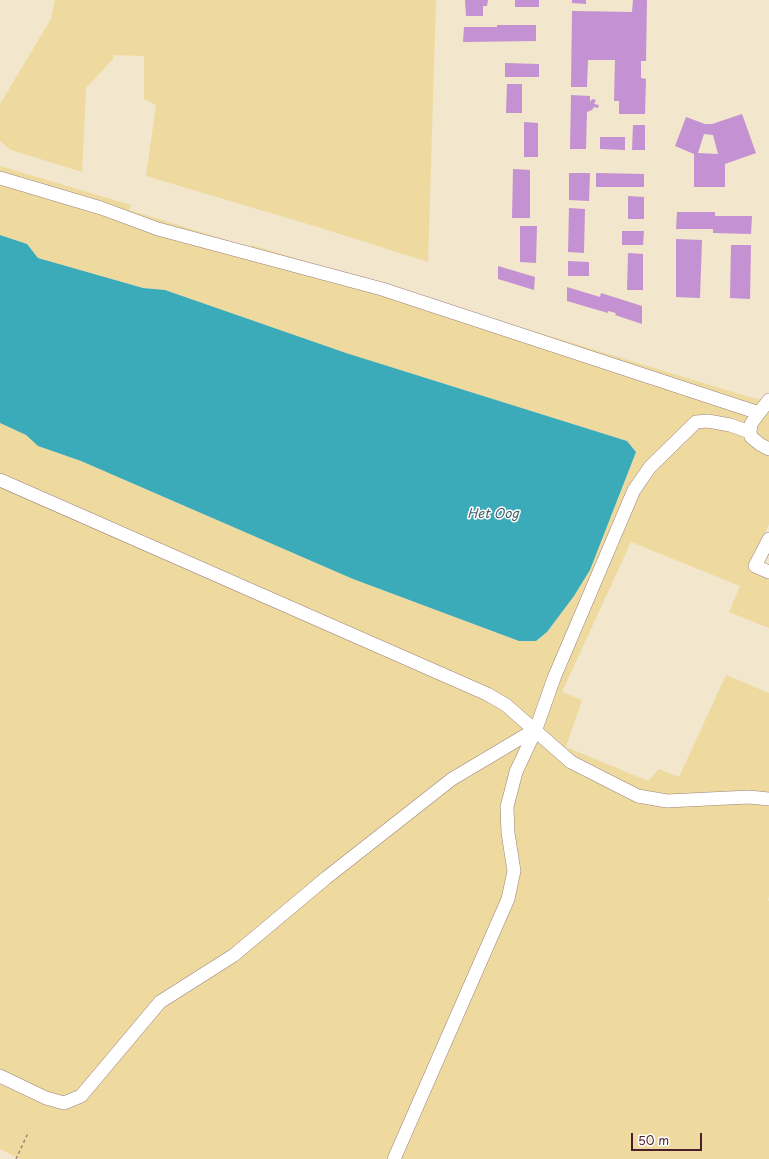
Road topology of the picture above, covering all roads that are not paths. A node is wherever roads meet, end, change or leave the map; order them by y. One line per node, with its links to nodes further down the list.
1 (0, 178): 3 (lane)
2 (769, 400): 3 (lane)
3 (759, 413): 4 (lane)
4 (750, 432): 5 (lane); 9 (lane)
5 (769, 448)
6 (0, 480): 9 (lane)
7 (769, 539): 8 (lane)
8 (769, 572)
9 (536, 729): 10 (lane); 11 (lane); 12 (lane)
10 (769, 799)
11 (0, 1076)
12 (394, 1159)

